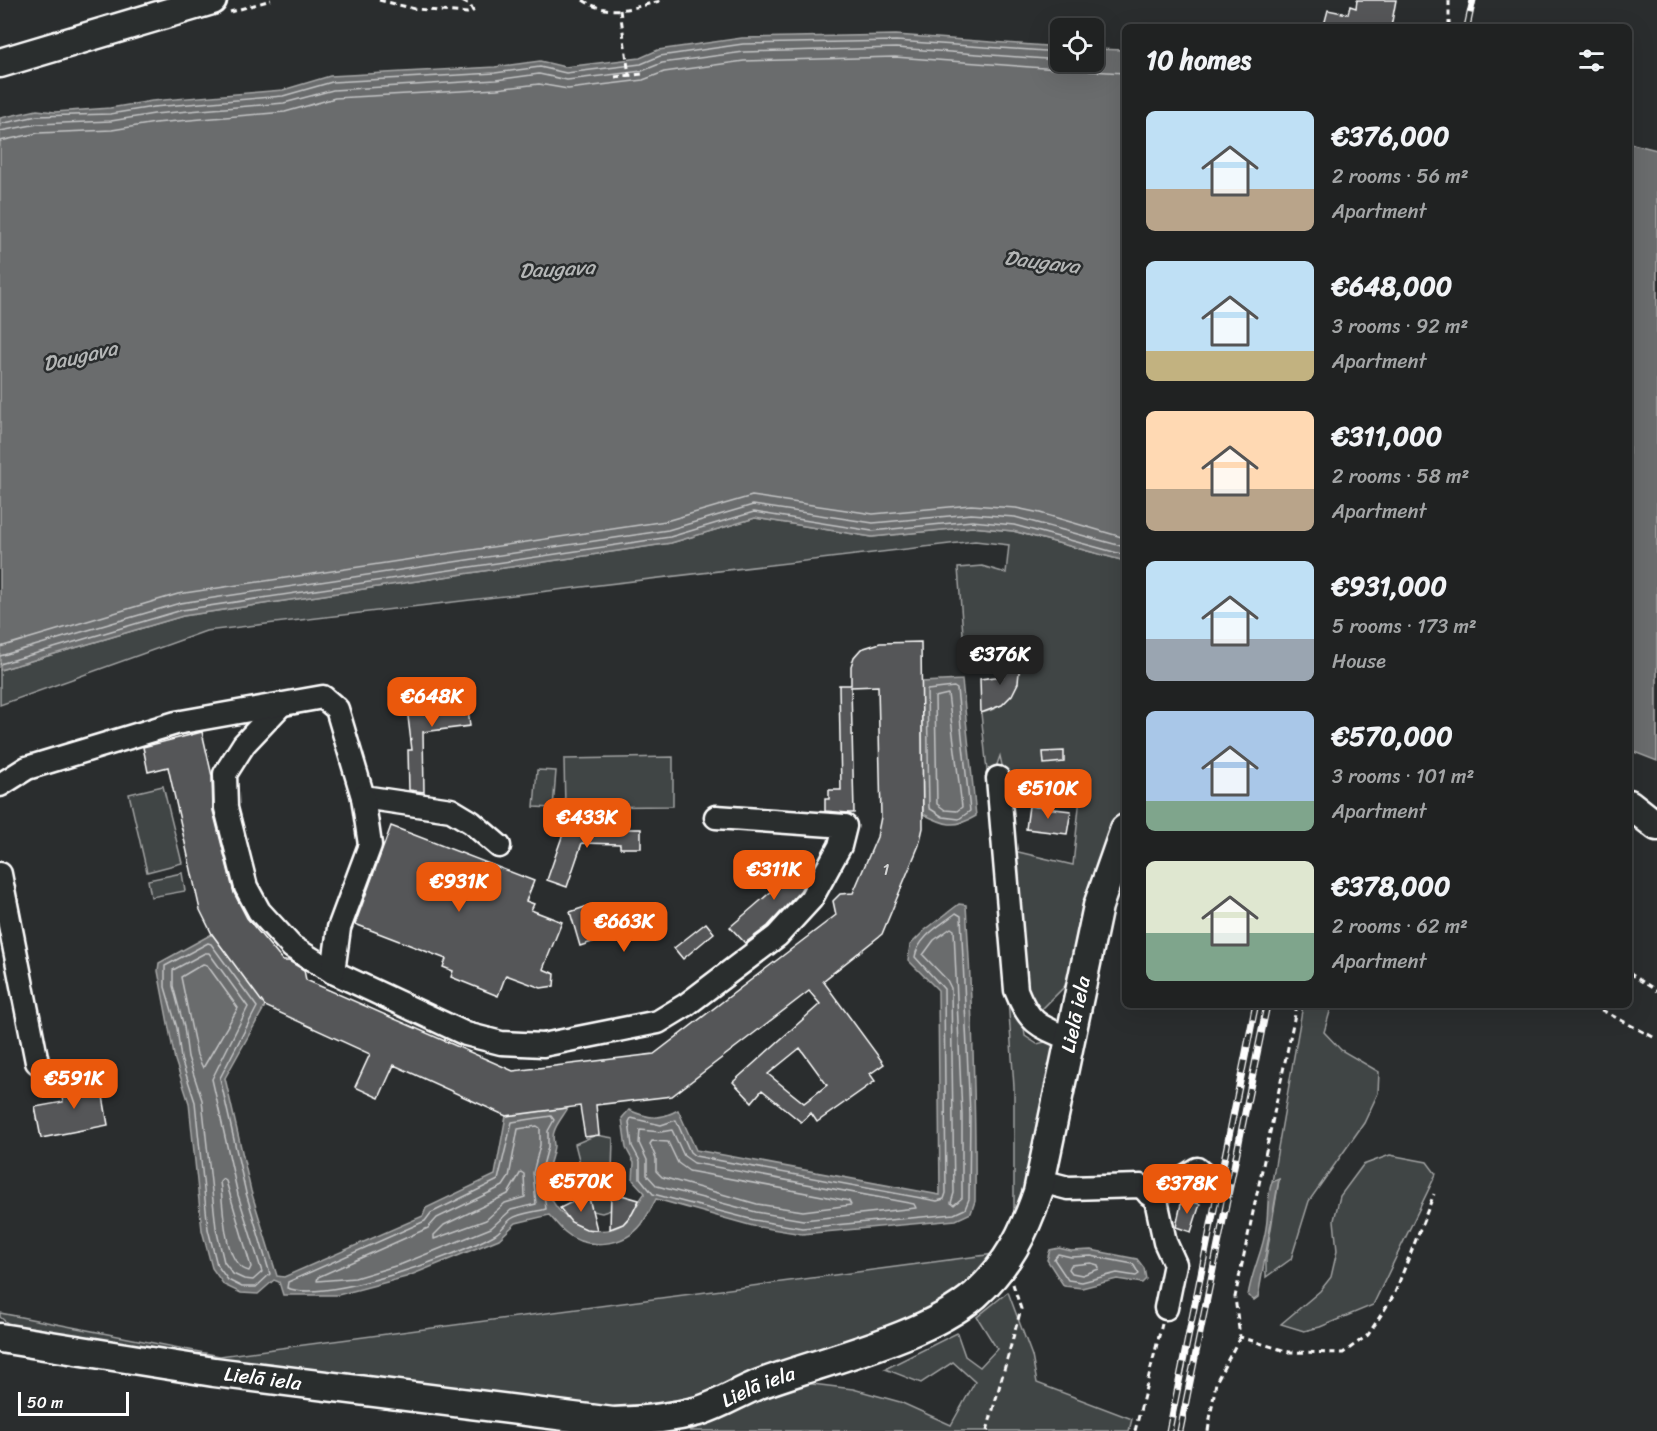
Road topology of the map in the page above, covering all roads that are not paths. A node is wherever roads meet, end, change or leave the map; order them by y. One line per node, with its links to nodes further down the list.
1 (212, 0): 2 (main road)
2 (0, 63)
3 (282, 705): 5 (lane); 6 (lane); 13 (lane)
4 (998, 778): 14 (lane)
5 (0, 785)
6 (363, 797): 11 (lane); 13 (lane)
7 (1632, 806): 9 (main road)
8 (716, 817): 13 (lane)
9 (1657, 826)
10 (1122, 838): 14 (main road, Lielā iela)
11 (499, 846)
12 (0, 874): 15 (lane)
13 (333, 972)
14 (1070, 1039): 17 (main road, Lielā iela)
15 (37, 1062)
16 (1204, 1175): 18 (lane)
17 (1041, 1181): 18 (lane); 21 (main road, Lielā iela)
18 (1149, 1194): 19 (lane)
19 (1166, 1308)
20 (0, 1338): 22 (main road, Lielā iela)
21 (701, 1410): 22 (main road, Lielā iela); 23 (main road)
22 (592, 1425)
23 (677, 1431)

